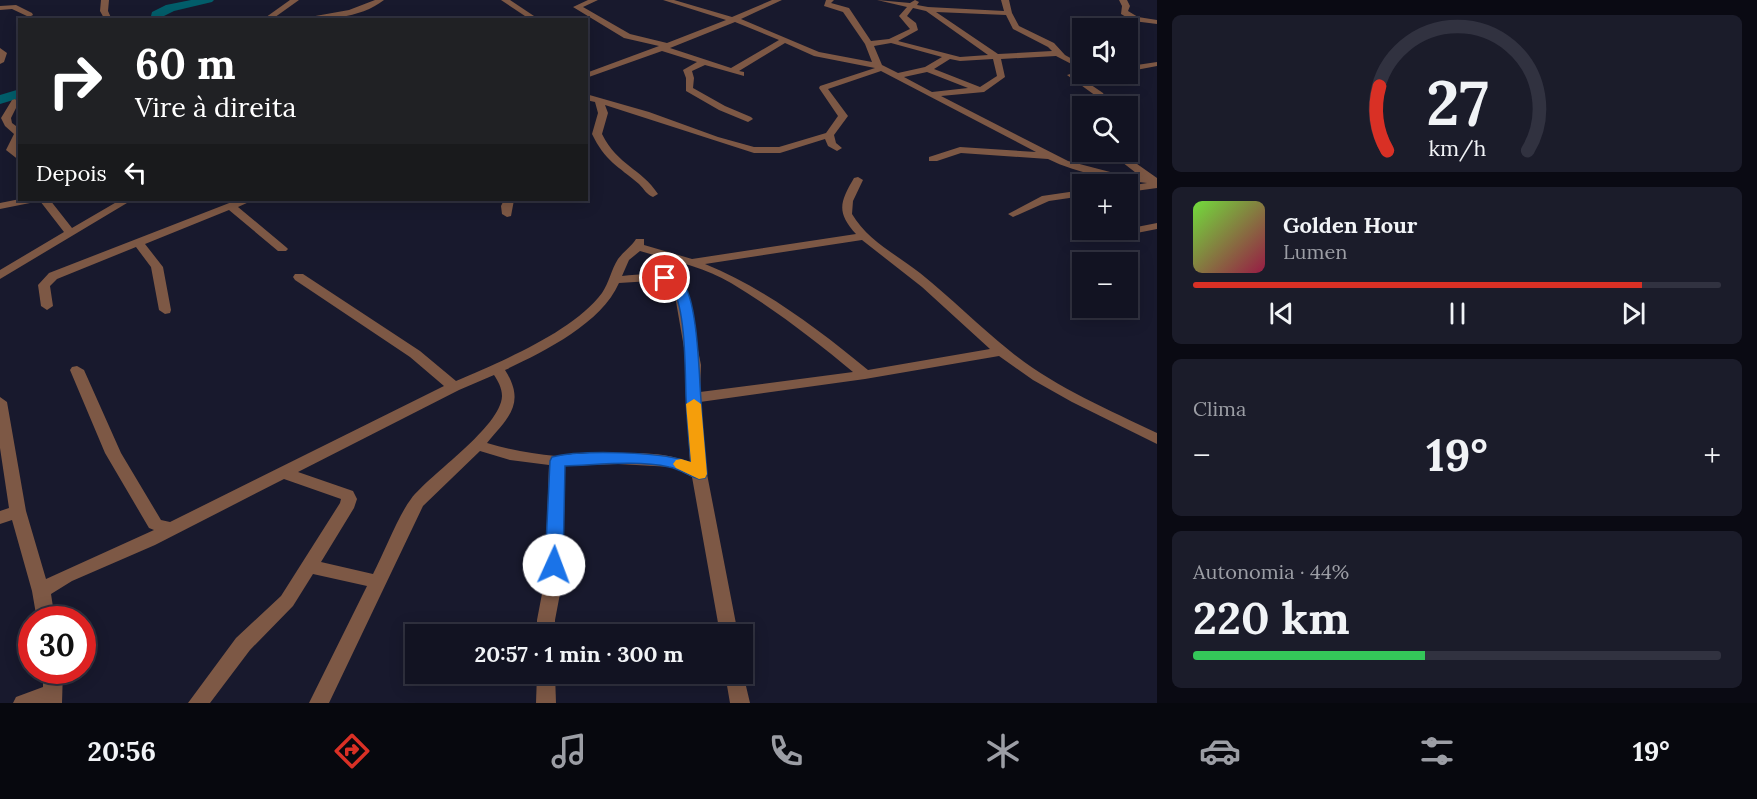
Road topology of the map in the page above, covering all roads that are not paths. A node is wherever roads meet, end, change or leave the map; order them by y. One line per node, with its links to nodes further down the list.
1 (105, 0): 18 (street)
2 (295, 0): 19 (street)
3 (380, 0): 20 (street)
4 (505, 0): 21 (street)
5 (594, 0): 27 (street)
6 (670, 0): 22 (street)
7 (778, 0): 22 (street)
8 (830, 0): 26 (street)
9 (881, 0): 13 (street)
10 (920, 0): 13 (street)
11 (1005, 0): 16 (street)
12 (1123, 0): 23 (street)
13 (909, 6): 15 (street); 25 (street)
14 (0, 8): 17 (street)
15 (928, 9): 16 (street); 31 (street)
16 (1008, 14): 29 (street)
17 (29, 15)
18 (108, 18)
19 (268, 18)
20 (311, 18)
21 (534, 18)
22 (734, 20): 24 (street); 27 (street)
23 (1157, 22)
24 (783, 41): 36 (street); 39 (street)
25 (891, 41): 26 (street); 30 (street)
26 (869, 44): 36 (street)
27 (665, 47): 33 (street); 41 (street)
28 (0, 50): 32 (street)
29 (1059, 53): 31 (street); 34 (street)
30 (949, 56): 31 (street); 38 (street)
31 (997, 57): 44 (street)
32 (0, 62)
33 (705, 62): 39 (street); 50 (street)
34 (1072, 62)
35 (1157, 64): 37 (street)
36 (880, 67): 42 (street); 53 (street)
37 (1138, 67)
38 (927, 69): 42 (street); 44 (street)
39 (732, 71): 40 (street)
40 (741, 74)
41 (588, 75)
42 (897, 76): 45 (street)
43 (1084, 84): 46 (street)
44 (981, 90): 45 (street)
45 (932, 94): 56 (street)
46 (1100, 96)
47 (588, 98): 48 (street)
48 (599, 101): 53 (street); 62 (street)
49 (15, 105): 51 (street)
50 (748, 119)
51 (18, 132)
52 (18, 135): 55 (street)
53 (829, 135): 54 (street)
54 (837, 148)
55 (18, 156)
56 (1049, 156): 57 (street); 60 (street)
57 (933, 159)
58 (1128, 162): 60 (street)
59 (858, 180): 76 (street)
60 (1156, 182): 61 (street)
61 (1138, 186)
62 (653, 194)
63 (1072, 195): 72 (street)
64 (29, 201): 70 (street)
65 (46, 201): 75 (street)
66 (125, 201): 75 (street)
67 (242, 201): 69 (street)
68 (508, 201): 71 (street)
69 (229, 205): 77 (street); 78 (street)
70 (0, 206)
71 (507, 214)
72 (1013, 214)
73 (1157, 226): 74 (street)
74 (1138, 230)
75 (70, 232): 80 (street)
76 (865, 236): 79 (street); 85 (street)
77 (137, 241): 83 (street); 84 (street)
78 (282, 249)
79 (691, 262): 82 (street); 88 (street)
80 (0, 275)
81 (299, 278): 89 (street)
82 (616, 280): 86 (street); 90 (street)
83 (47, 306)
84 (165, 310)
85 (1002, 351): 88 (street); 93 (street)
86 (497, 368): 89 (street); 94 (street)
87 (78, 370): 100 (street)
88 (865, 375): 90 (street)
89 (454, 387): 96 (street)
90 (693, 398): 97 (street)
91 (0, 402): 92 (street)
92 (4, 439): 98 (street)
93 (1157, 439)
94 (477, 445): 95 (street); 102 (street)
95 (557, 461): 97 (street); 105 (street)
96 (283, 473): 100 (street); 101 (street)
97 (699, 474): 106 (street)
98 (18, 511): 99 (street); 103 (street)
99 (0, 518)
100 (158, 531): 103 (street)
101 (310, 566): 102 (street); 111 (street)
102 (379, 582): 112 (street)
103 (41, 591): 104 (street)
104 (44, 606)
105 (546, 624)
106 (727, 624)
107 (546, 684): 113 (street)
108 (737, 684): 114 (street)
109 (53, 698): 110 (street)
110 (23, 703)
111 (198, 703)
112 (318, 703)
113 (546, 703)
114 (740, 703)

